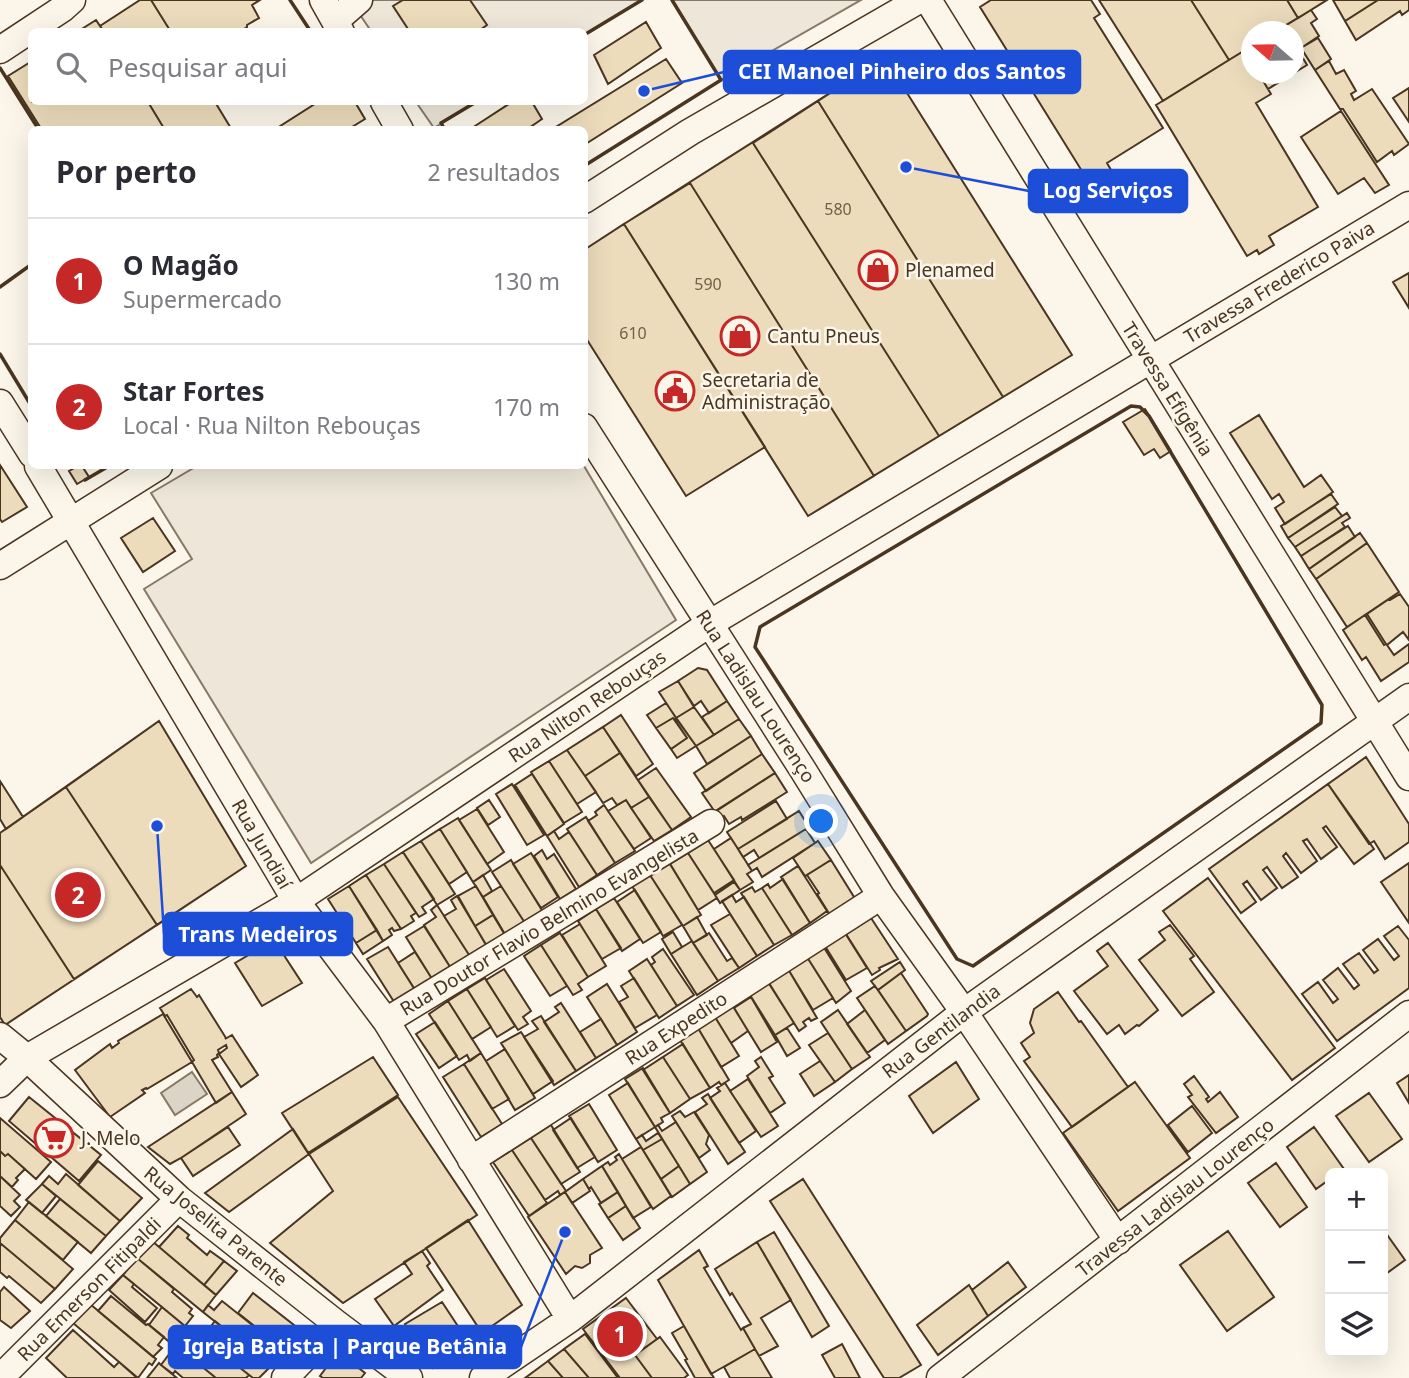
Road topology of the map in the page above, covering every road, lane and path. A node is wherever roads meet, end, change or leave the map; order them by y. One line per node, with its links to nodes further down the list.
1 (72, 0): 6 (street)
2 (359, 0): 5 (street)
3 (919, 0): 11 (street)
4 (928, 0): 13 (street, Travessa Efigênia)
5 (333, 17)
6 (33, 28)
7 (28, 32): 8 (street)
8 (0, 50)
9 (386, 105): 10 (street)
10 (398, 126)
11 (588, 197)
12 (1409, 205): 13 (street, Travessa Frederico Paiva)
13 (1149, 359): 21 (street, Rua Nilton Rebouças); 23 (street, Travessa Efigênia)
14 (0, 403): 16 (street)
15 (588, 433): 21 (street, Rua Ladislau Lourenço)
16 (28, 448)
17 (40, 469): 19 (street, Rua Jundiaí)
18 (154, 469): 19 (street)
19 (71, 520): 20 (street); 27 (street, Rua Jundiaí)
20 (0, 566)
21 (709, 624): 26 (street, Rua Ladislau Lourenço); 27 (street, Rua Nilton Rebouças)
22 (1409, 697): 23 (street, Rua Gentilandia)
23 (1374, 722): 24 (street, Travessa Efigênia); 28 (street, Rua Gentilandia)
24 (1409, 777)
25 (711, 823): 30 (street, Rua Doutor Flavio Belmino Evangelista)
26 (881, 896): 28 (street, Rua Ladislau Lourenço); 34 (street, Rua Expedito)
27 (296, 901): 30 (street, Rua Jundiaí); 32 (street, Rua Nilton Rebouças)
28 (964, 1012): 36 (street, Rua Ladislau Lourenço); 37 (street, Rua Gentilandia)
29 (1409, 1014): 36 (street, Travessa Ladislau Lourenço)
30 (386, 1021): 34 (street, Rua Jundiaí)
31 (0, 1036): 32 (street, Rua Joselita Parente)
32 (27, 1058): 33 (street, Rua Nilton Rebouças); 35 (street, Rua Joselita Parente)
33 (0, 1084)
34 (471, 1160): 37 (street, Rua Jundiaí)
35 (179, 1199): 38 (street, Rua Joselita Parente); 39 (street, Rua Emerson Fitipaldi)
36 (1118, 1241): 43 (street, Travessa Ladislau Lourenço)
37 (570, 1319): 42 (street, Rua Gentilandia)
38 (337, 1324): 40 (street); 41 (street, Rua Joselita Parente)
39 (0, 1378)
40 (285, 1378)
41 (409, 1378)
42 (483, 1378)
43 (940, 1378)

